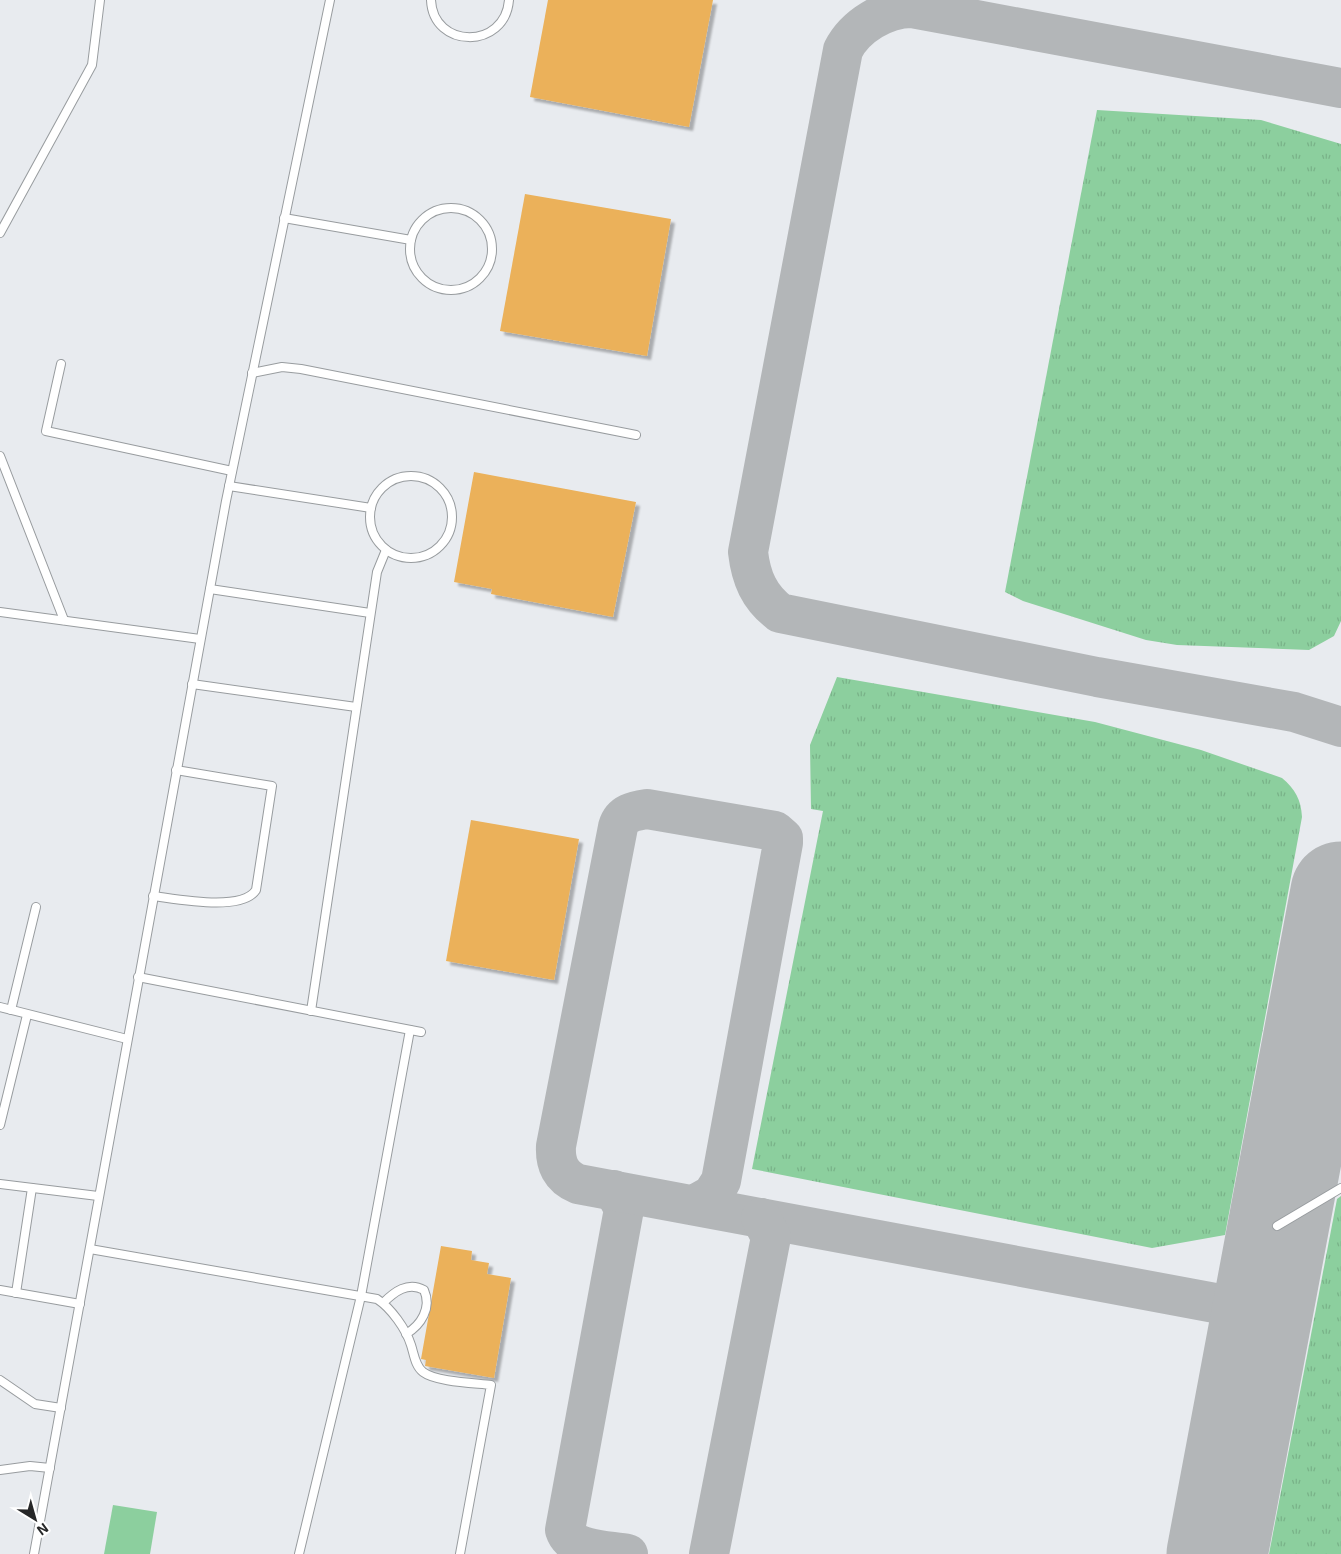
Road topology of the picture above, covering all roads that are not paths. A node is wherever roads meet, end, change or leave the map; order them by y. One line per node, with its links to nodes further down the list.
1 (100, 0): 6 (lane)
2 (330, 0): 5 (lane)
3 (431, 0): 4 (lane)
4 (509, 0)
5 (284, 218): 7 (lane); 9 (lane)
6 (0, 233)
7 (411, 240): 7 (lane)
8 (60, 364): 12 (lane)
9 (252, 373): 10 (lane); 12 (lane)
10 (636, 435)
11 (0, 456): 19 (lane)
12 (232, 471): 13 (lane)
13 (229, 486): 14 (lane); 16 (lane)
14 (370, 508): 15 (lane); 15 (lane)
15 (386, 550): 18 (lane)
16 (210, 589): 18 (lane); 20 (lane)
17 (0, 612): 19 (lane)
18 (370, 613): 22 (lane)
19 (64, 620): 20 (lane)
20 (200, 639): 21 (lane)
21 (192, 684): 22 (lane); 23 (lane)
22 (356, 707): 29 (lane)
23 (176, 770): 24 (lane); 24 (lane)
24 (153, 896): 26 (lane)
25 (36, 907): 28 (lane)
26 (138, 977): 29 (lane); 33 (lane)
27 (0, 1007): 28 (lane)
28 (11, 1010): 30 (lane)
29 (310, 1011): 31 (lane)
30 (27, 1015): 33 (lane); 34 (lane)
31 (410, 1030): 32 (lane); 43 (lane)
32 (421, 1032)
33 (127, 1039): 38 (lane)
34 (0, 1125)
35 (0, 1184): 36 (lane)
36 (32, 1188): 38 (lane); 42 (lane)
37 (1341, 1188): 39 (lane)
38 (98, 1196): 40 (lane)
39 (1277, 1226)
40 (90, 1249): 43 (lane); 45 (lane)
41 (0, 1290): 42 (lane)
42 (16, 1293): 45 (lane)
43 (361, 1296): 44 (lane); 52 (lane)
44 (383, 1303): 46 (lane); 46 (lane)
45 (80, 1304): 48 (lane)
46 (406, 1334): 53 (lane)
47 (0, 1380): 48 (lane)
48 (61, 1408): 49 (lane)
49 (50, 1468): 50 (lane); 51 (lane)
50 (0, 1470)
51 (34, 1554)
52 (299, 1554)
53 (460, 1554)

